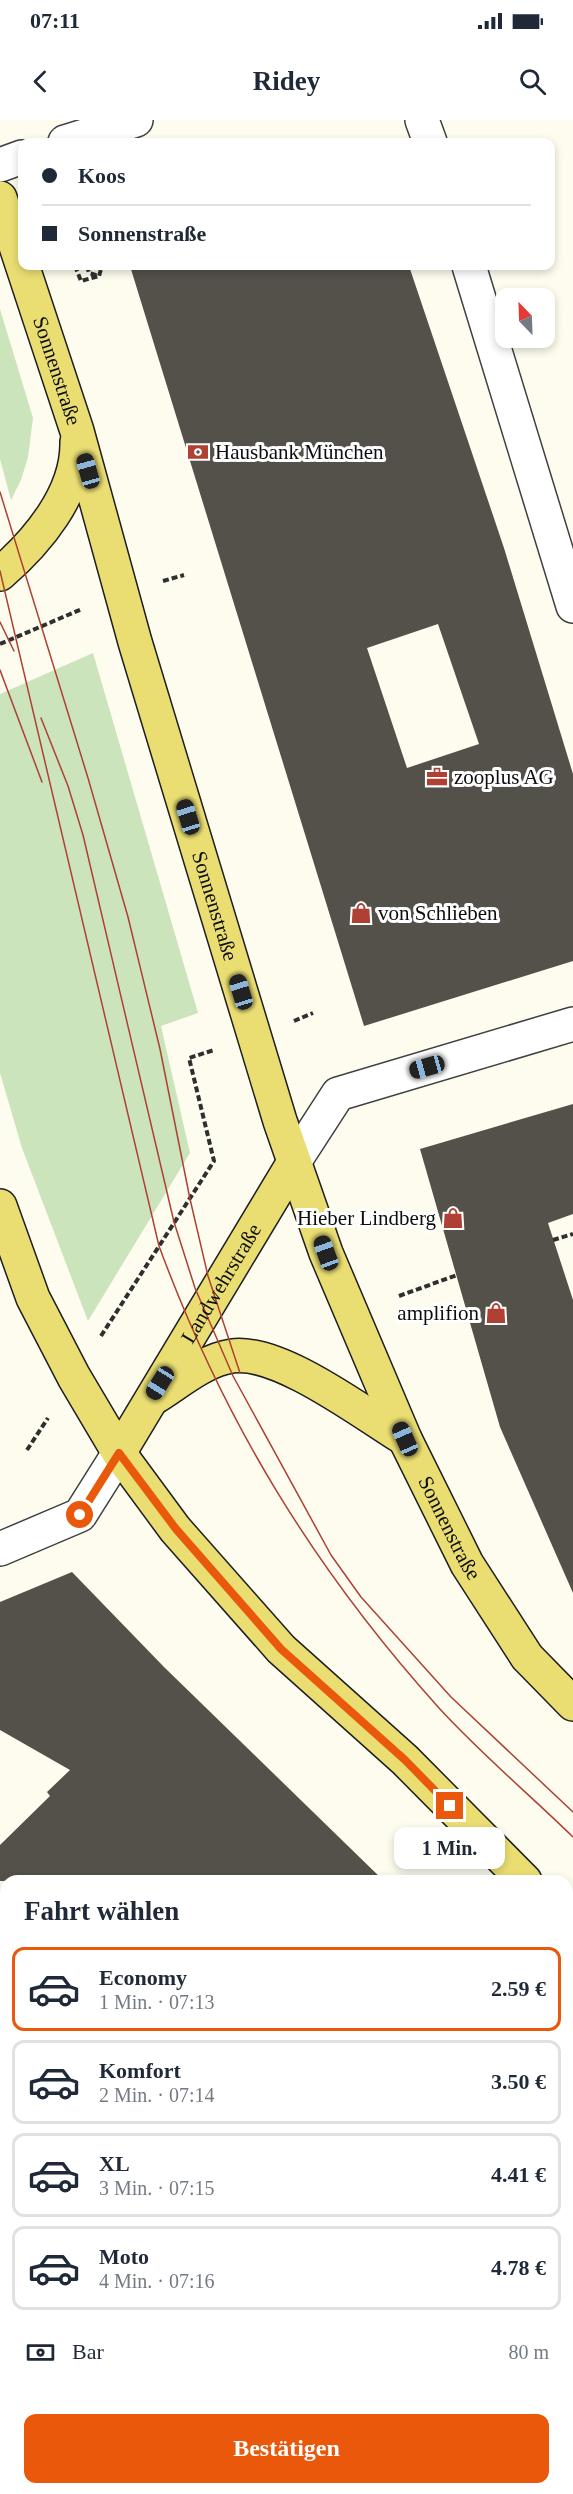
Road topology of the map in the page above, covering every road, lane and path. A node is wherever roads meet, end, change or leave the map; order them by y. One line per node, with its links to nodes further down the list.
1 (136, 120): 3 (street)
2 (422, 120): 4 (street)
3 (78, 138)
4 (429, 138)
5 (18, 159): 6 (street)
6 (0, 165)
7 (2, 212): 8 (main road, Sonnenstraße)
8 (18, 259)
9 (22, 270): 15 (main road, Sonnenstraße)
10 (77, 270): 14 (path)
11 (88, 270): 14 (path)
12 (101, 270): 14 (path)
13 (470, 270): 17 (street)
14 (99, 276)
15 (77, 431): 16 (main road); 20 (main road, Sonnenstraße)
16 (0, 574)
17 (573, 606)
18 (313, 1013): 20 (path)
19 (573, 1024): 21 (street)
20 (255, 1035): 21 (main road, Sonnenstraße); 27 (path)
21 (294, 1162): 28 (main road, Landwehrstraße); 29 (main road, Sonnenstraße)
22 (0, 1206): 27 (main road)
23 (573, 1234): 24 (path)
24 (553, 1240)
25 (457, 1275): 26 (path)
26 (399, 1296)
27 (74, 1377): 30 (path); 31 (main road)
28 (149, 1400): 29 (main road); 31 (main road, Landwehrstraße)
29 (405, 1439): 33 (main road, Sonnenstraße)
30 (27, 1450)
31 (119, 1453): 32 (street, Landwehrstraße); 34 (main road)
32 (0, 1549)
33 (573, 1704)
34 (519, 1875)

